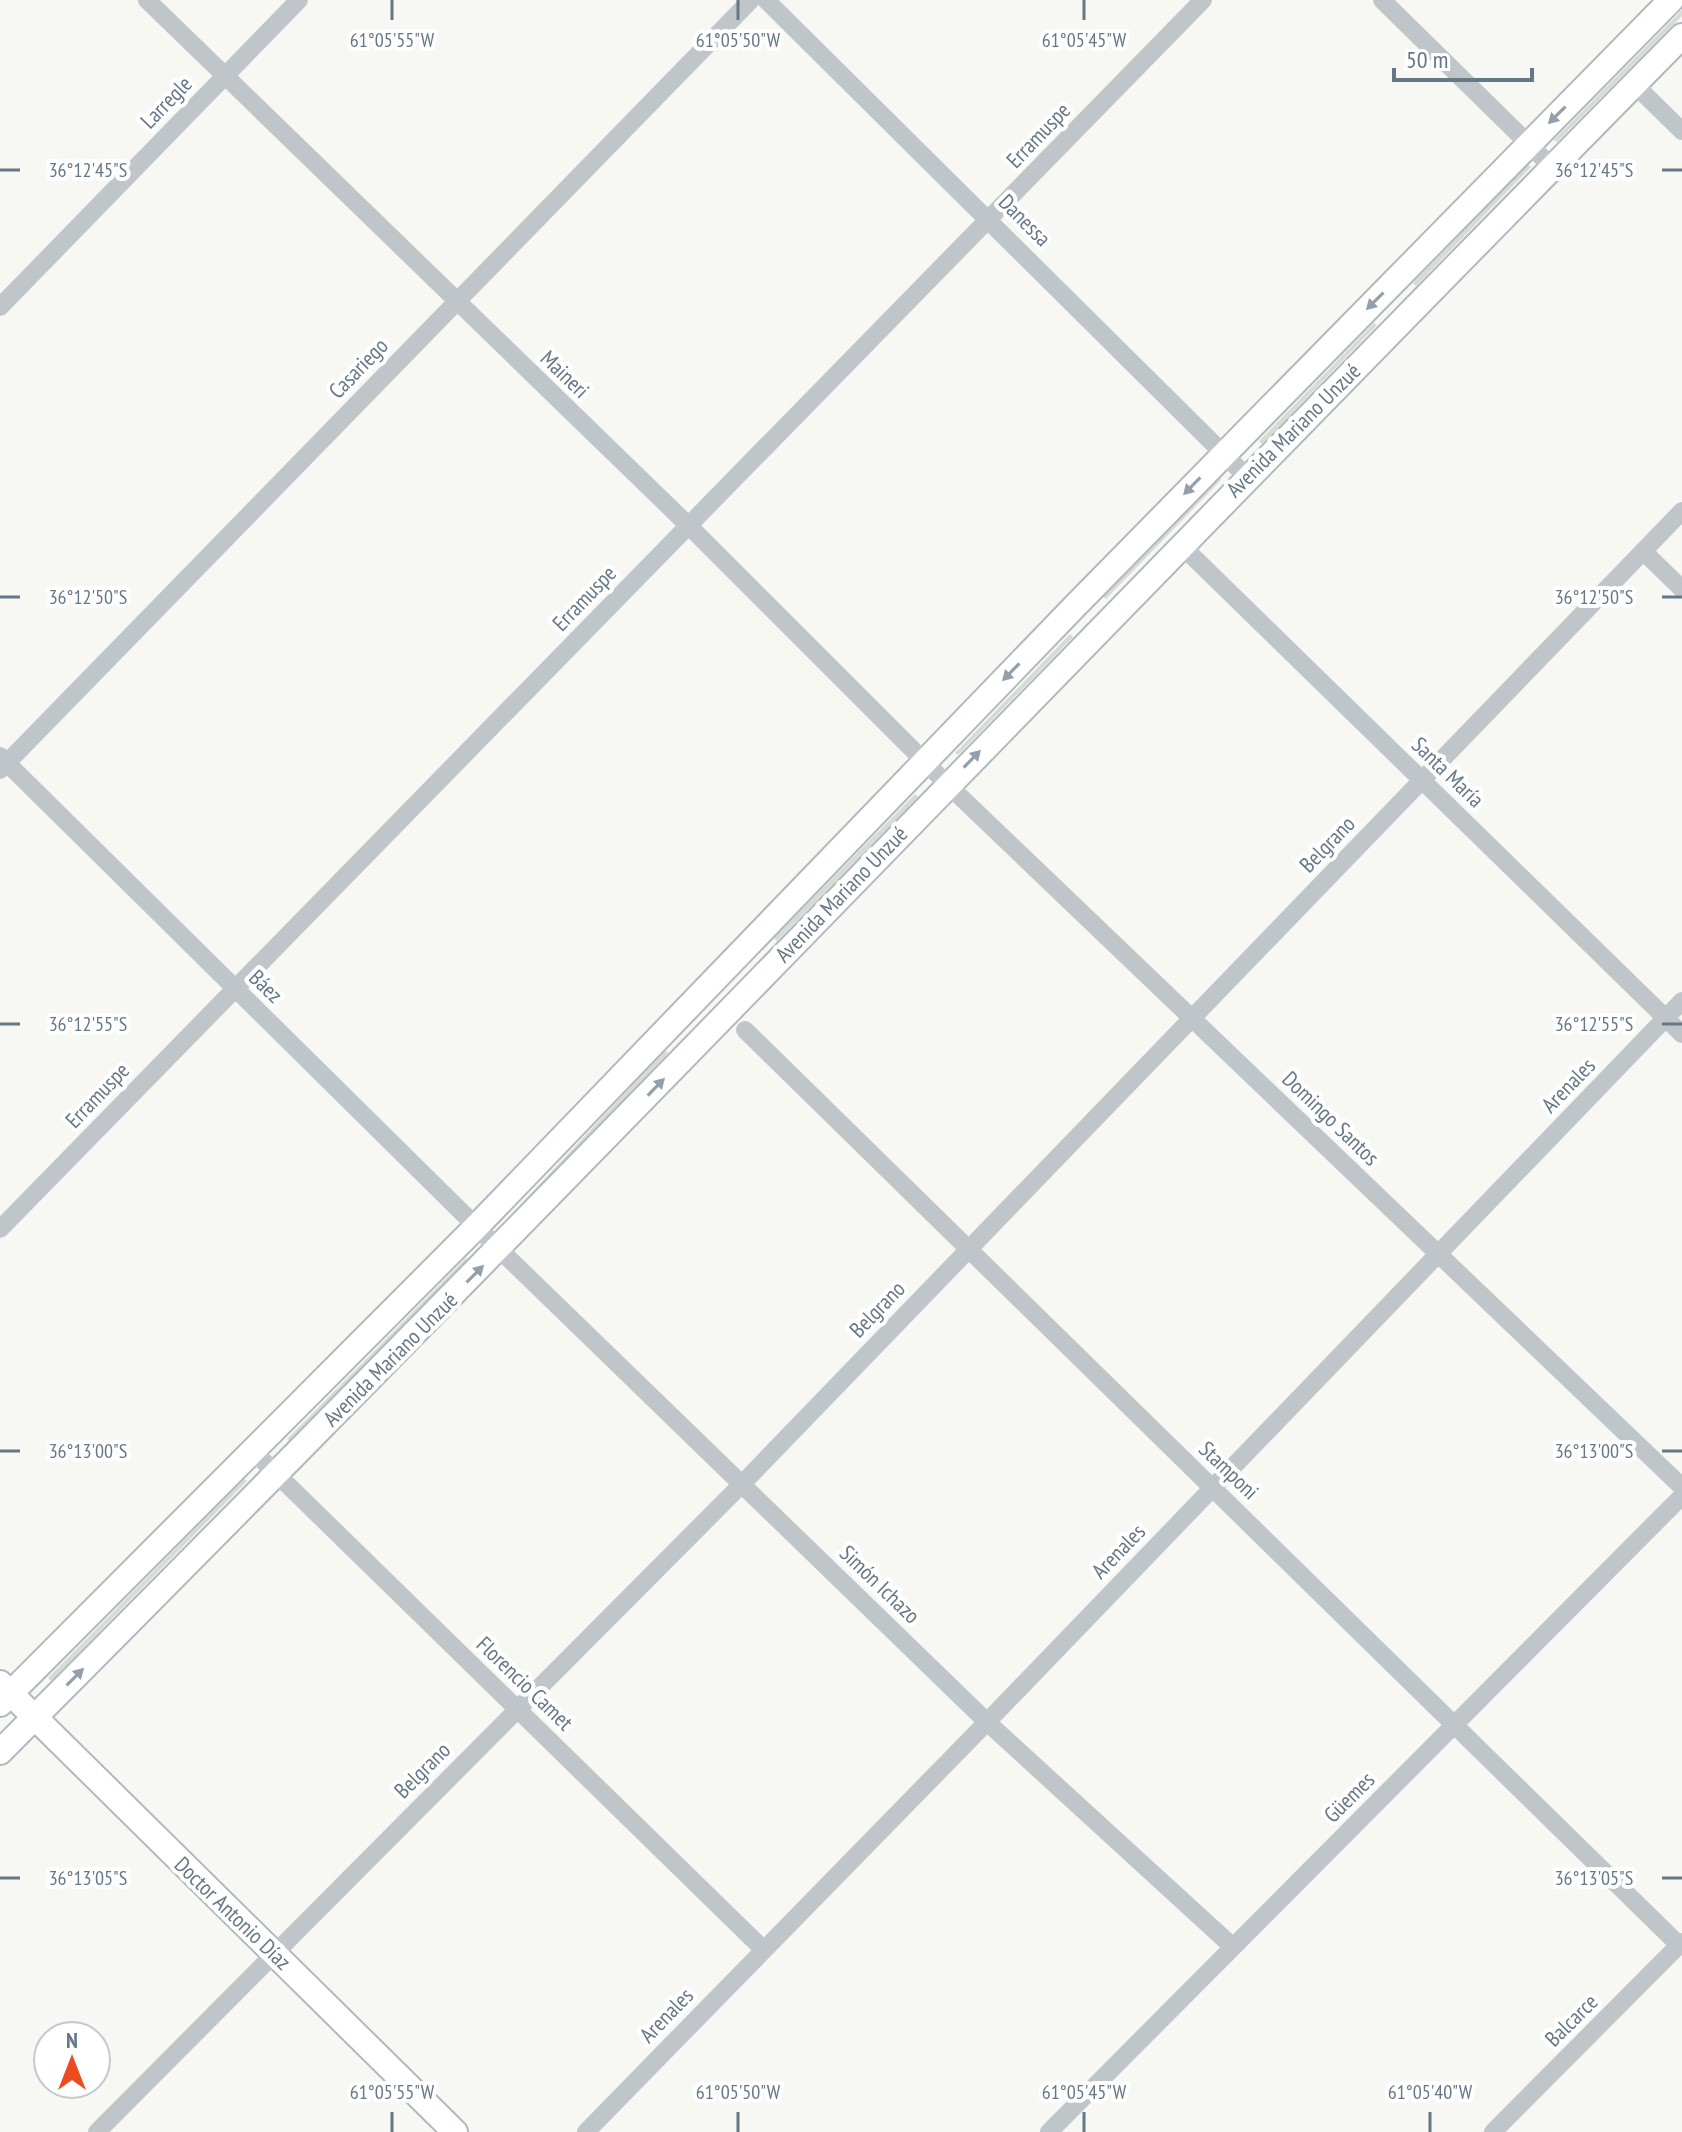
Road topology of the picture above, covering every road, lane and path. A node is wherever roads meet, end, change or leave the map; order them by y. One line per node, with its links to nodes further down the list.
1 (147, 0): 9 (street, Maineri)
2 (299, 0): 9 (street, Larregle)
3 (751, 0): 15 (street, Casariego)
4 (766, 0): 14 (street, Danessa)
5 (1203, 0): 14 (street, Erramuspe)
6 (1382, 0): 12 (street)
7 (1671, 0): 12 (main road, Avenida Mariano Unzué, one-way to 12)
8 (1682, 36): 10 (main road, Avenida Mariano Unzué)
9 (225, 75): 15 (street, Maineri); 16 (street, Larregle)
10 (1634, 84): 11 (street); 13 (main road, Avenida Mariano Unzué)
11 (1682, 131)
12 (1529, 144): 13 (street); 17 (main road, Avenida Mariano Unzué, one-way to 17)
13 (1552, 167): 18 (main road, Avenida Mariano Unzué)
14 (989, 218): 17 (street, Danessa); 20 (street, Erramuspe)
15 (456, 302): 20 (street, Maineri); 27 (street, Casariego)
16 (0, 307)
17 (1225, 453): 18 (street, Danessa); 24 (main road, Avenida Mariano Unzué, one-way to 24)
18 (1247, 477): 21 (main road, Avenida Mariano Unzué)
19 (1682, 511): 22 (street, Belgrano)
20 (689, 526): 26 (street, Maineri); 32 (street, Erramuspe)
21 (1181, 545): 25 (main road, Avenida Mariano Unzué); 28 (street, Santa María)
22 (1643, 551): 23 (street); 28 (street, Belgrano)
23 (1682, 589)
24 (1076, 605): 25 (main road); 26 (main road, Avenida Mariano Unzué, one-way to 26)
25 (1101, 626): 29 (main road, Avenida Mariano Unzué, one-way to 25)
26 (926, 759): 29 (street, Maineri); 30 (main road, Avenida Mariano Unzué)
27 (2, 763): 32 (street, Báez)
28 (1422, 780): 34 (street, Belgrano); 35 (street, Santa María)
29 (947, 784): 31 (main road, Avenida Mariano Unzué); 34 (street, Domingo Santos)
30 (748, 944): 31 (main road); 36 (main road, Avenida Mariano Unzué)
31 (771, 967): 39 (main road, Avenida Mariano Unzué)
32 (235, 989): 40 (street, Báez); 41 (street, Erramuspe)
33 (1682, 1001): 35 (street, Arenales)
34 (1192, 1018): 43 (street, Belgrano); 44 (street, Domingo Santos)
35 (1666, 1018): 38 (street, Santa María); 44 (street, Arenales)
36 (666, 1029): 39 (main road); 40 (main road, Avenida Mariano Unzué)
37 (745, 1030): 43 (street, Stamponi)
38 (1682, 1034)
39 (689, 1052): 42 (main road, Avenida Mariano Unzué, one-way to 39)
40 (477, 1226): 42 (street, Báez); 45 (main road, Avenida Mariano Unzué)
41 (0, 1229)
42 (499, 1249): 46 (main road, Avenida Mariano Unzué, one-way to 42); 47 (street, Simón Ichazo)
43 (969, 1249): 47 (street, Belgrano); 49 (street, Stamponi)
44 (1438, 1254): 48 (street, Domingo Santos); 49 (street, Arenales)
45 (253, 1451): 46 (street, Florencio Camet); 51 (main road, Avenida Mariano Unzué)
46 (276, 1474): 52 (street, Florencio Camet); 53 (main road, Avenida Mariano Unzué, one-way to 46)
47 (742, 1484): 52 (street, Belgrano); 54 (street, Simón Ichazo)
48 (1682, 1487)
49 (1213, 1488): 54 (street, Arenales); 55 (street, Stamponi)
50 (1682, 1496): 55 (street, Güemes)
51 (3, 1693): 53 (main road, Doctor Antonio Díaz)
52 (517, 1708): 59 (street, Florencio Camet); 60 (street, Belgrano)
53 (34, 1718): 56 (main road, Avenida Mariano Unzué); 60 (main road, Doctor Antonio Díaz)
54 (987, 1722): 58 (street, Simón Ichazo); 59 (street, Arenales)
55 (1454, 1725): 57 (street, Stamponi); 58 (street, Güemes)
56 (0, 1752)
57 (1680, 1943): 65 (street, Balcarce)
58 (1233, 1947): 64 (street, Güemes)
59 (764, 1950): 63 (street, Arenales)
60 (273, 1952): 61 (street, Belgrano); 62 (main road, Doctor Antonio Díaz)
61 (97, 2132)
62 (455, 2132)
63 (586, 2132)
64 (1049, 2132)
65 (1493, 2132)

